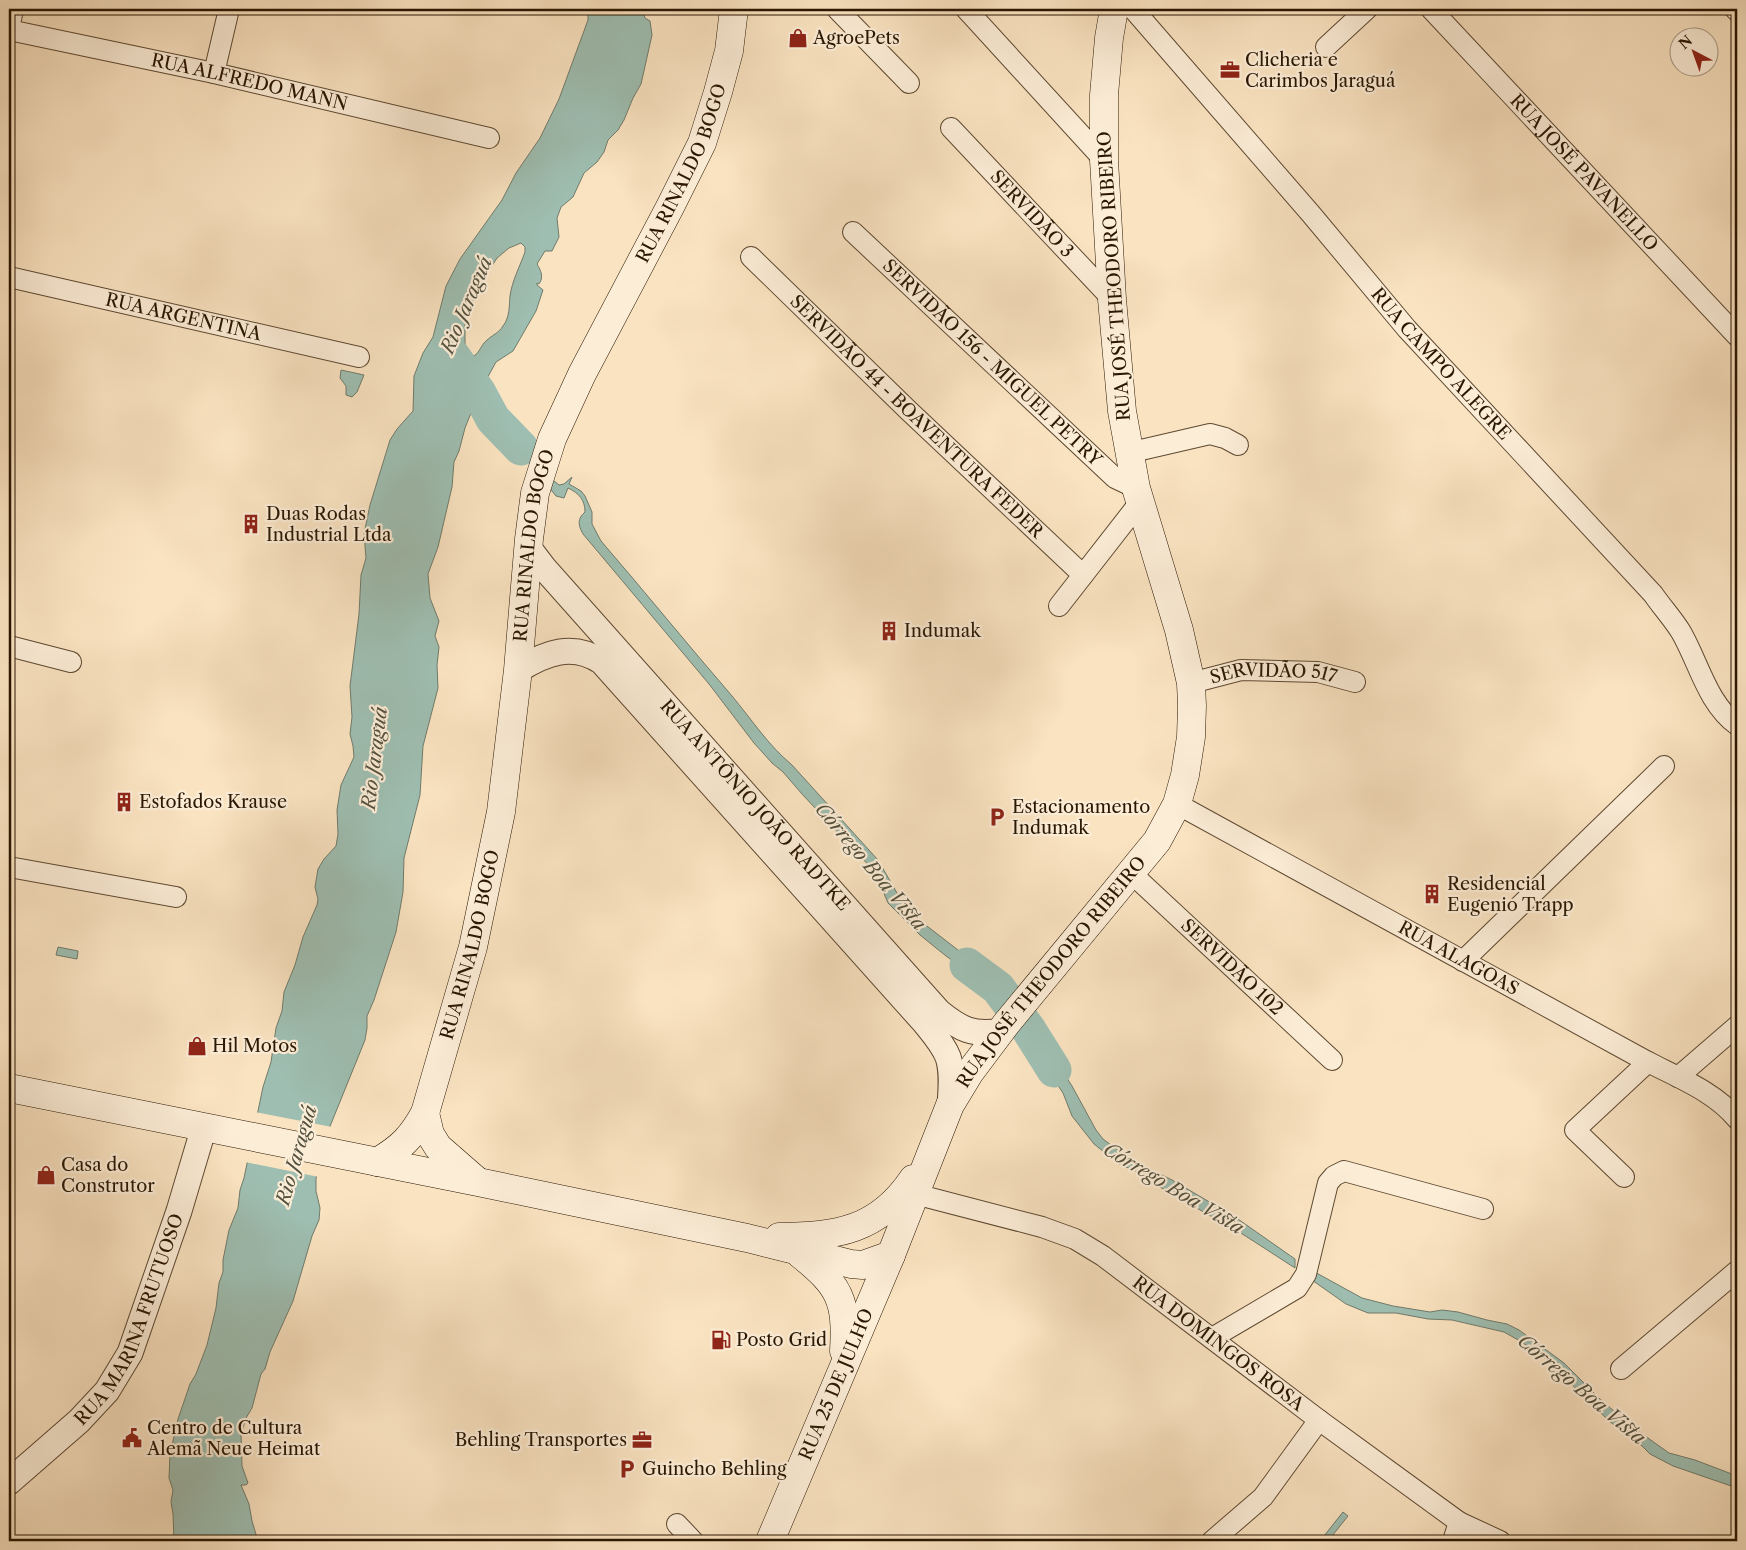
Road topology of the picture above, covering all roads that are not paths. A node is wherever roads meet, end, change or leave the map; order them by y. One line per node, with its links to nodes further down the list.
1 (13, 9): 10 (street)
2 (229, 9): 12 (street)
3 (734, 9): 26 (main road, RUA RINALDO BOGO)
4 (837, 9): 13 (street)
5 (966, 9): 16 (street)
6 (1114, 9): 16 (main road, RUA JOSÉ THEODORO RIBEIRO)
7 (1133, 9): 34 (street, RUA CAMPO ALEGRE)
8 (1367, 9): 11 (street)
9 (1431, 9): 21 (street, RUA JOSÉ PAVANELLO)
10 (9, 30): 12 (street, RUA ALFREDO MANN)
11 (1326, 47)
12 (214, 73): 15 (street, RUA ALFREDO MANN)
13 (909, 83)
14 (951, 128): 20 (street, SERVIDÃO 3)
15 (489, 138)
16 (1104, 160): 20 (main road, RUA JOSÉ THEODORO RIBEIRO)
17 (853, 232): 25 (street, SERVIDÃO 156 - MIGUEL PETRY)
18 (750, 256): 27 (street, SERVIDÃO 44 - BOAVENTURA FEDER)
19 (9, 277): 22 (street, RUA ARGENTINA)
20 (1112, 299): 24 (main road, RUA JOSÉ THEODORO RIBEIRO)
21 (1737, 336)
22 (359, 357)
23 (1238, 445): 24 (street)
24 (1128, 452): 25 (main road, RUA JOSÉ THEODORO RIBEIRO)
25 (1138, 495): 27 (street); 33 (main road, RUA JOSÉ THEODORO RIBEIRO)
26 (528, 547): 31 (main road, RUA RINALDO BOGO); 41 (street, RUA ANTÔNIO JOÃO RADTKE)
27 (1083, 575): 28 (street)
28 (1059, 606)
29 (9, 646): 30 (street)
30 (71, 662)
31 (518, 670): 47 (street, RUA ANTÔNIO JOÃO RADTKE); 48 (main road, RUA RINALDO BOGO)
32 (1355, 682): 33 (street, SERVIDÃO 517)
33 (1191, 683): 36 (main road, RUA JOSÉ THEODORO RIBEIRO)
34 (1737, 725)
35 (1664, 766): 40 (street)
36 (1177, 804): 38 (main road, RUA JOSÉ THEODORO RIBEIRO); 40 (street, RUA ALAGOAS)
37 (9, 867): 39 (street)
38 (1131, 873): 41 (main road, RUA JOSÉ THEODORO RIBEIRO); 43 (street, SERVIDÃO 102)
39 (176, 897)
40 (1463, 961): 44 (street, RUA ALAGOAS)
41 (1009, 1021): 47 (main road, RUA JOSÉ THEODORO RIBEIRO)
42 (1737, 1026): 45 (street)
43 (1332, 1060)
44 (1648, 1062): 45 (street, RUA ALAGOAS); 53 (street)
45 (1678, 1077): 49 (street, RUA ALAGOAS)
46 (9, 1088): 50 (main road)
47 (950, 1105): 51 (main road, RUA JOSÉ THEODORO RIBEIRO)
48 (425, 1113): 52 (main road, RUA RINALDO BOGO); 54 (main road)
49 (1737, 1119)
50 (217, 1129): 52 (main road); 65 (street, RUA MARINA FRUTUOSO)
51 (930, 1154): 55 (main road, RUA JOSÉ THEODORO RIBEIRO); 57 (main road)
52 (368, 1160): 54 (main road)
53 (1624, 1177)
54 (478, 1182): 57 (main road)
55 (914, 1194): 59 (main road, RUA JOSÉ THEODORO RIBEIRO); 61 (street, RUA DOMINGOS ROSA)
56 (1483, 1209): 61 (street)
57 (747, 1238): 58 (main road)
58 (797, 1251): 59 (main road); 62 (main road)
59 (891, 1255): 62 (main road, RUA 25 DE JULHO)
60 (1737, 1271): 63 (street)
61 (1212, 1338): 64 (street, RUA DOMINGOS ROSA)
62 (843, 1368): 69 (main road, RUA 25 DE JULHO)
63 (1622, 1369)
64 (1318, 1420): 66 (street, RUA DOMINGOS ROSA); 70 (street)
65 (9, 1482)
66 (1459, 1522): 71 (street); 72 (street, RUA DOMINGOS ROSA)
67 (677, 1524): 68 (street)
68 (694, 1541)
69 (770, 1541)
70 (1212, 1541)
71 (1453, 1541)
72 (1500, 1541)

